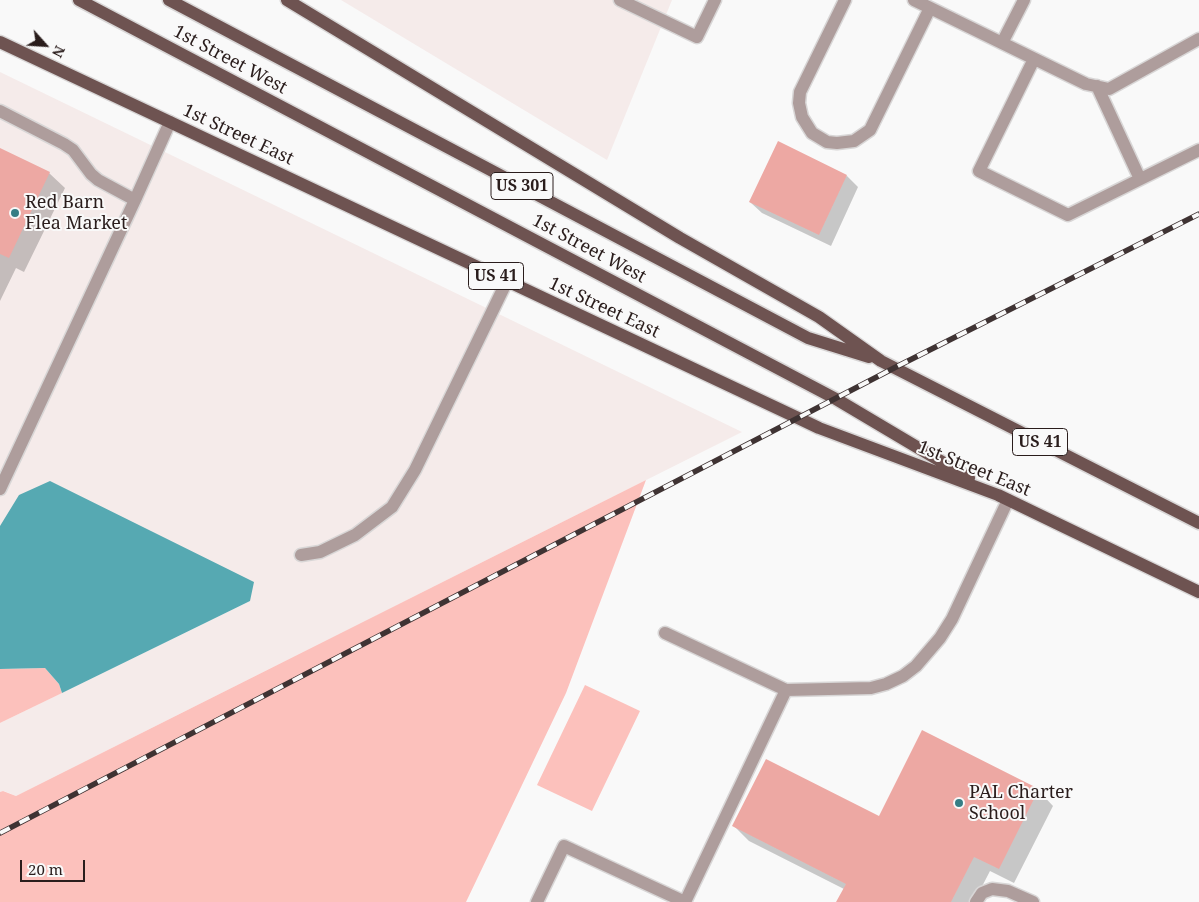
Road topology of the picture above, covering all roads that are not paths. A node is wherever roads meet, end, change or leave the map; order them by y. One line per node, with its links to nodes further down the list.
1 (79, 0): 24 (main road, 1st Street West / US 301)
2 (168, 0): 22 (main road, 1st Street West / US 301)
3 (287, 0): 9 (main road, 1st Street West / US 41)
4 (620, 0): 5 (street)
5 (715, 0)
6 (845, 0): 10 (street)
7 (914, 0): 10 (street)
8 (1024, 0): 13 (street)
9 (298, 4): 22 (main road, 1st Street West / US 41)
10 (930, 8): 13 (street)
11 (1199, 39): 15 (street)
12 (0, 42): 17 (main road, 1st Street East / US 41)
13 (1002, 43): 14 (street)
14 (1034, 59): 15 (street); 19 (street)
15 (1097, 87): 19 (street)
16 (0, 111): 20 (street)
17 (170, 122): 20 (street); 21 (main road, 1st Street East / US 41)
18 (1199, 150): 19 (street)
19 (1140, 179)
20 (135, 200): 23 (street)
21 (507, 281): 24 (main road, 1st Street East / US 41); 26 (street)
22 (881, 361): 25 (main road, 1st Street West / US 41)
23 (0, 489)
24 (1003, 497): 27 (main road, 1st Street East / US 41); 29 (street)
25 (1199, 523)
26 (301, 554)
27 (1199, 592)
28 (665, 634): 29 (street)
29 (786, 690): 30 (street)
30 (537, 902)
31 (976, 902): 32 (street)
32 (1033, 902)

